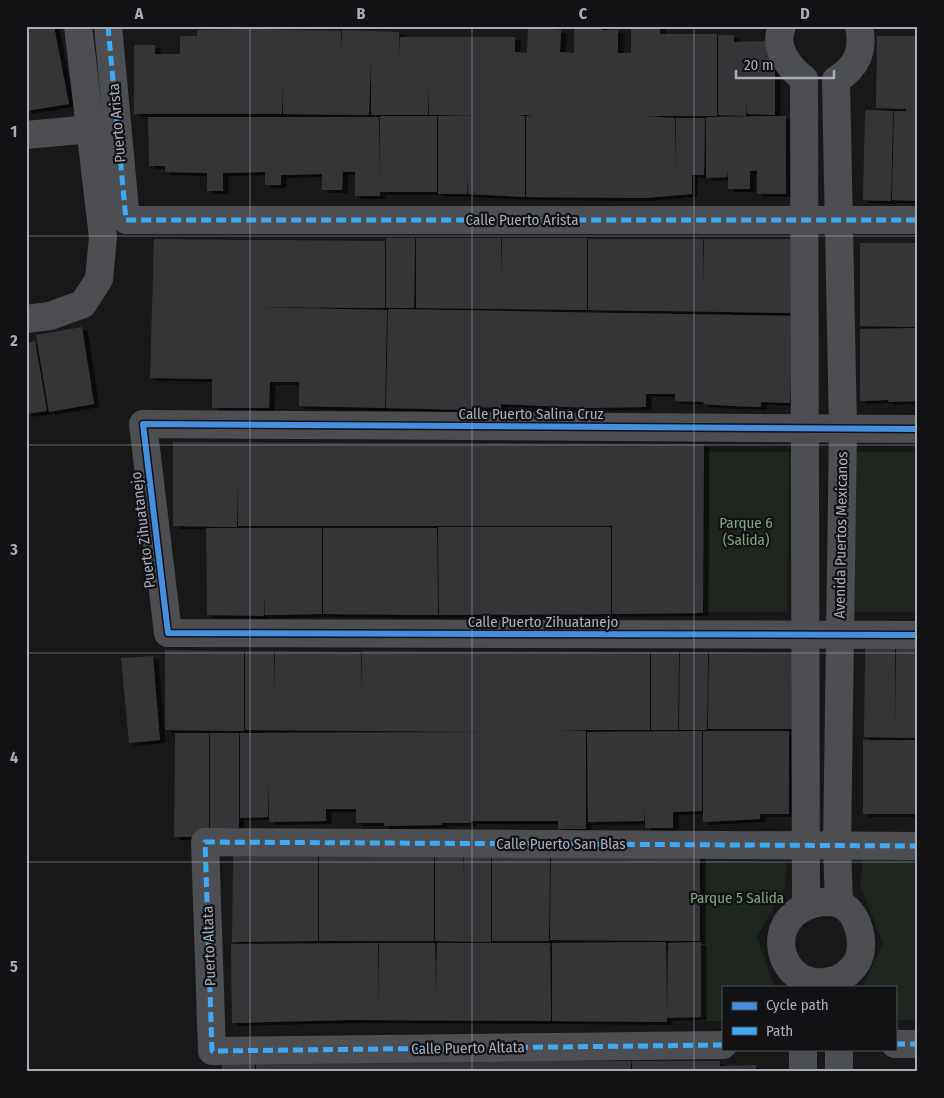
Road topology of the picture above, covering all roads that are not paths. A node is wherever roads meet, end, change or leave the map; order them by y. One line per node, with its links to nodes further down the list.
1 (78, 26): 5 (street)
2 (108, 26): 7 (street, Puerto Arista)
3 (782, 26): 8 (street)
4 (860, 26): 9 (street, Avenida Puertos Mexicanos)
5 (91, 129): 6 (street); 11 (street)
6 (26, 135)
7 (126, 220): 8 (street, Calle Puerto Arista)
8 (803, 220): 9 (street, Calle Puerto Arista); 13 (street)
9 (840, 220): 10 (street, Calle Puerto Arista); 14 (street, Avenida Puertos Mexicanos)
10 (918, 220)
11 (26, 319)
12 (143, 424): 13 (street, Calle Puerto Salina Cruz); 16 (street, Puerto Zihuatanejo)
13 (804, 428): 14 (street, Calle Puerto Salina Cruz); 18 (street)
14 (843, 429): 15 (street, Calle Puerto Salina Cruz); 17 (street, Avenida Puertos Mexicanos)
15 (918, 429)
16 (168, 633): 18 (street, Calle Puerto Zihuatanejo)
17 (840, 634): 18 (street, Calle Puerto Zihuatanejo); 19 (street, Calle Puerto Zihuatanejo); 22 (street, Avenida Puertos Mexicanos)
18 (804, 635): 21 (street)
19 (918, 635)
20 (205, 842): 21 (street, Calle Puerto San Blas); 33 (street, Puerto Altata)
21 (804, 846): 22 (street, Calle Puerto San Blas); 25 (street)
22 (837, 846): 23 (street, Calle Puerto San Blas); 24 (street, Avenida Puertos Mexicanos)
23 (918, 846)
24 (839, 903): 25 (street); 26 (street)
25 (806, 904): 27 (street)
26 (840, 983): 27 (street)
27 (804, 984)
28 (896, 1044): 29 (street)
29 (918, 1044)
30 (722, 1045): 33 (street, Calle Puerto Altata)
31 (803, 1050): 34 (street)
32 (839, 1050): 35 (street)
33 (212, 1051)
34 (803, 1072)
35 (839, 1072)

